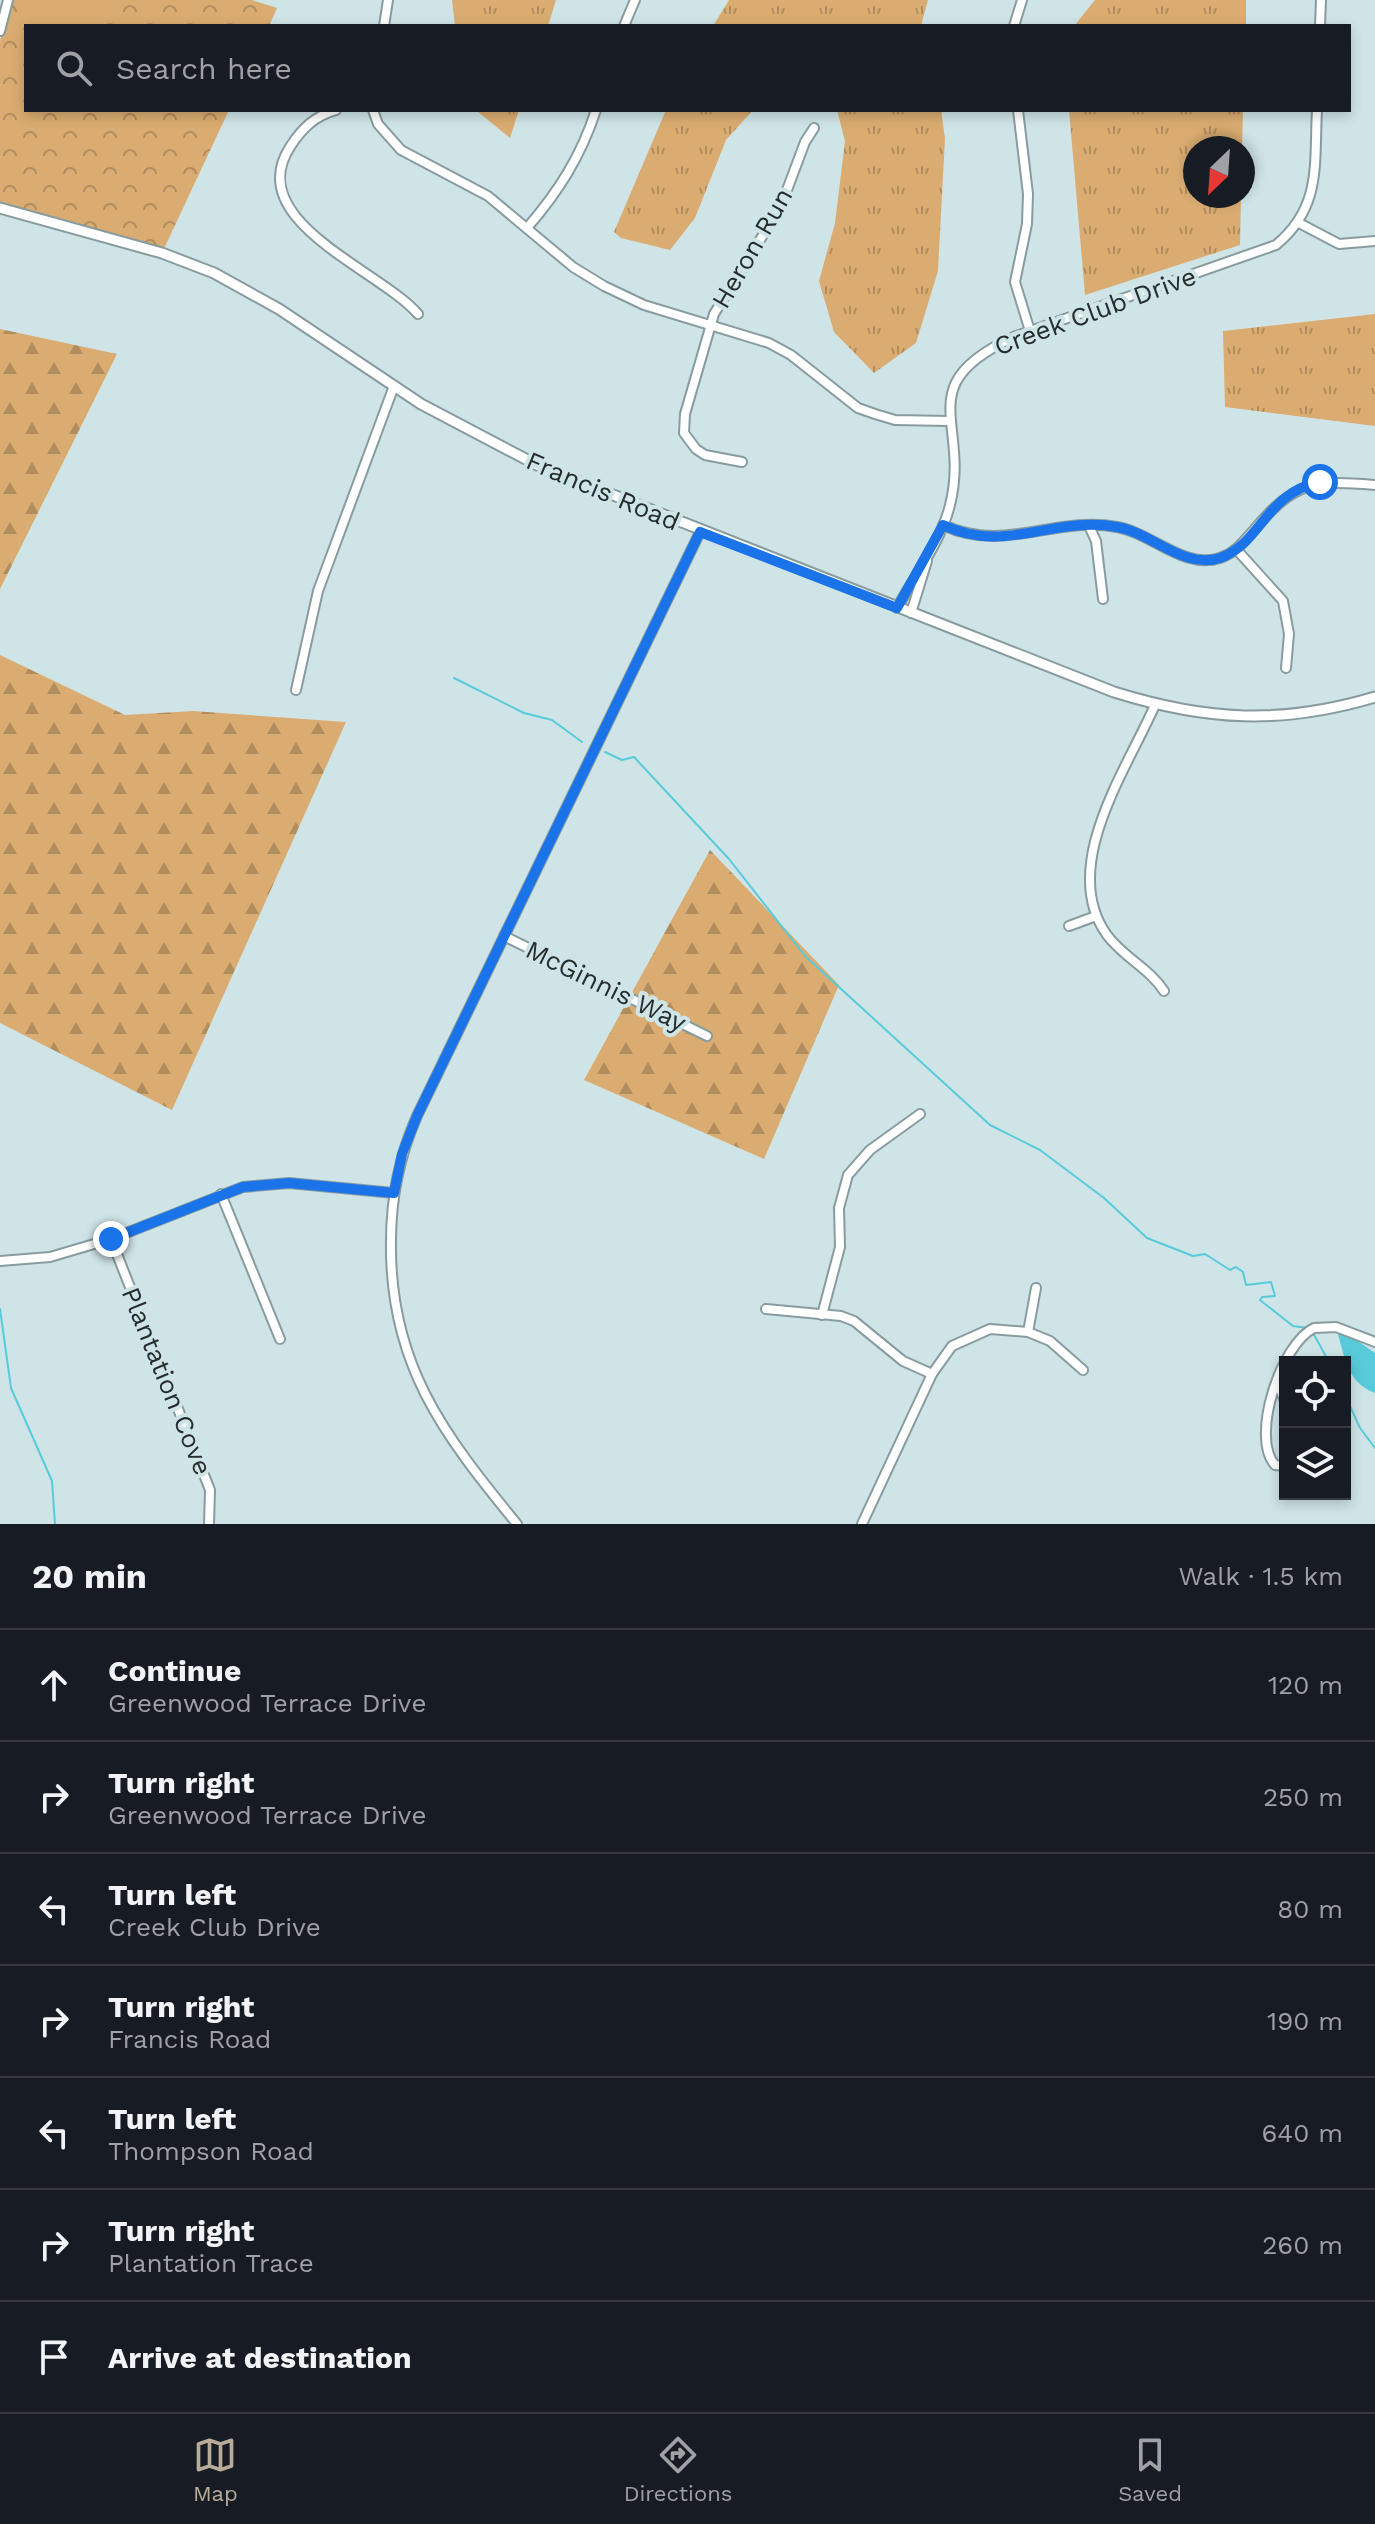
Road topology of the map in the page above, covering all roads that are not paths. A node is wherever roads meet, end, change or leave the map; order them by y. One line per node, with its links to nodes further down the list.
1 (8, 0): 10 (street)
2 (388, 0): 6 (street)
3 (635, 0): 7 (street)
4 (1022, 0): 8 (street)
5 (1321, 0): 9 (street)
6 (384, 24)
7 (625, 24)
8 (1015, 24)
9 (1320, 24)
10 (0, 31)
11 (331, 112): 21 (street)
12 (374, 112): 19 (street)
13 (595, 112): 19 (street)
14 (1018, 112): 23 (street)
15 (1317, 112): 18 (street)
16 (814, 128): 22 (street, Heron Run)
17 (0, 208): 24 (street, Francis Road)
18 (1299, 223): 20 (street); 23 (street, Creek Club Drive)
19 (527, 228): 22 (street)
20 (1375, 241)
21 (418, 314)
22 (711, 325): 25 (street); 26 (street, Heron Run)
23 (1030, 331): 25 (street, Creek Club Drive)
24 (394, 386): 30 (street, Francis Road); 37 (street)
25 (949, 421): 28 (street, Creek Club Drive)
26 (742, 462)
27 (1375, 485): 31 (street)
28 (943, 525): 29 (street); 32 (street, Creek Club Drive)
29 (1089, 526): 31 (street); 33 (street)
30 (700, 532): 34 (street, Francis Road); 42 (street)
31 (1236, 549): 36 (street)
32 (928, 556): 34 (street, Creek Club Drive); 35 (street, Creek Club Drive)
33 (1103, 599)
34 (897, 608): 35 (street, Francis Road)
35 (911, 613): 39 (street, Francis Road)
36 (1286, 668)
37 (296, 690)
38 (1375, 697): 39 (street, Francis Road)
39 (1155, 705): 40 (street)
40 (1096, 916): 41 (street); 43 (street)
41 (1069, 926)
42 (504, 936): 44 (street, McGinnis Way); 46 (street)
43 (1164, 991)
44 (707, 1036)
45 (920, 1114): 52 (street)
46 (394, 1193): 47 (street); 62 (street)
47 (221, 1194): 48 (street); 54 (street)
48 (111, 1239): 49 (street); 61 (street, Plantation Cove)
49 (0, 1261)
50 (1036, 1288): 53 (street)
51 (766, 1309): 52 (street)
52 (822, 1315): 57 (street)
53 (1028, 1332): 56 (street); 57 (street)
54 (280, 1339)
55 (1375, 1342): 58 (street)
56 (1083, 1370)
57 (932, 1374): 63 (street)
58 (1277, 1381): 59 (street); 60 (street)
59 (1279, 1386)
60 (1279, 1465)
61 (209, 1524)
62 (517, 1524)
63 (862, 1524)

